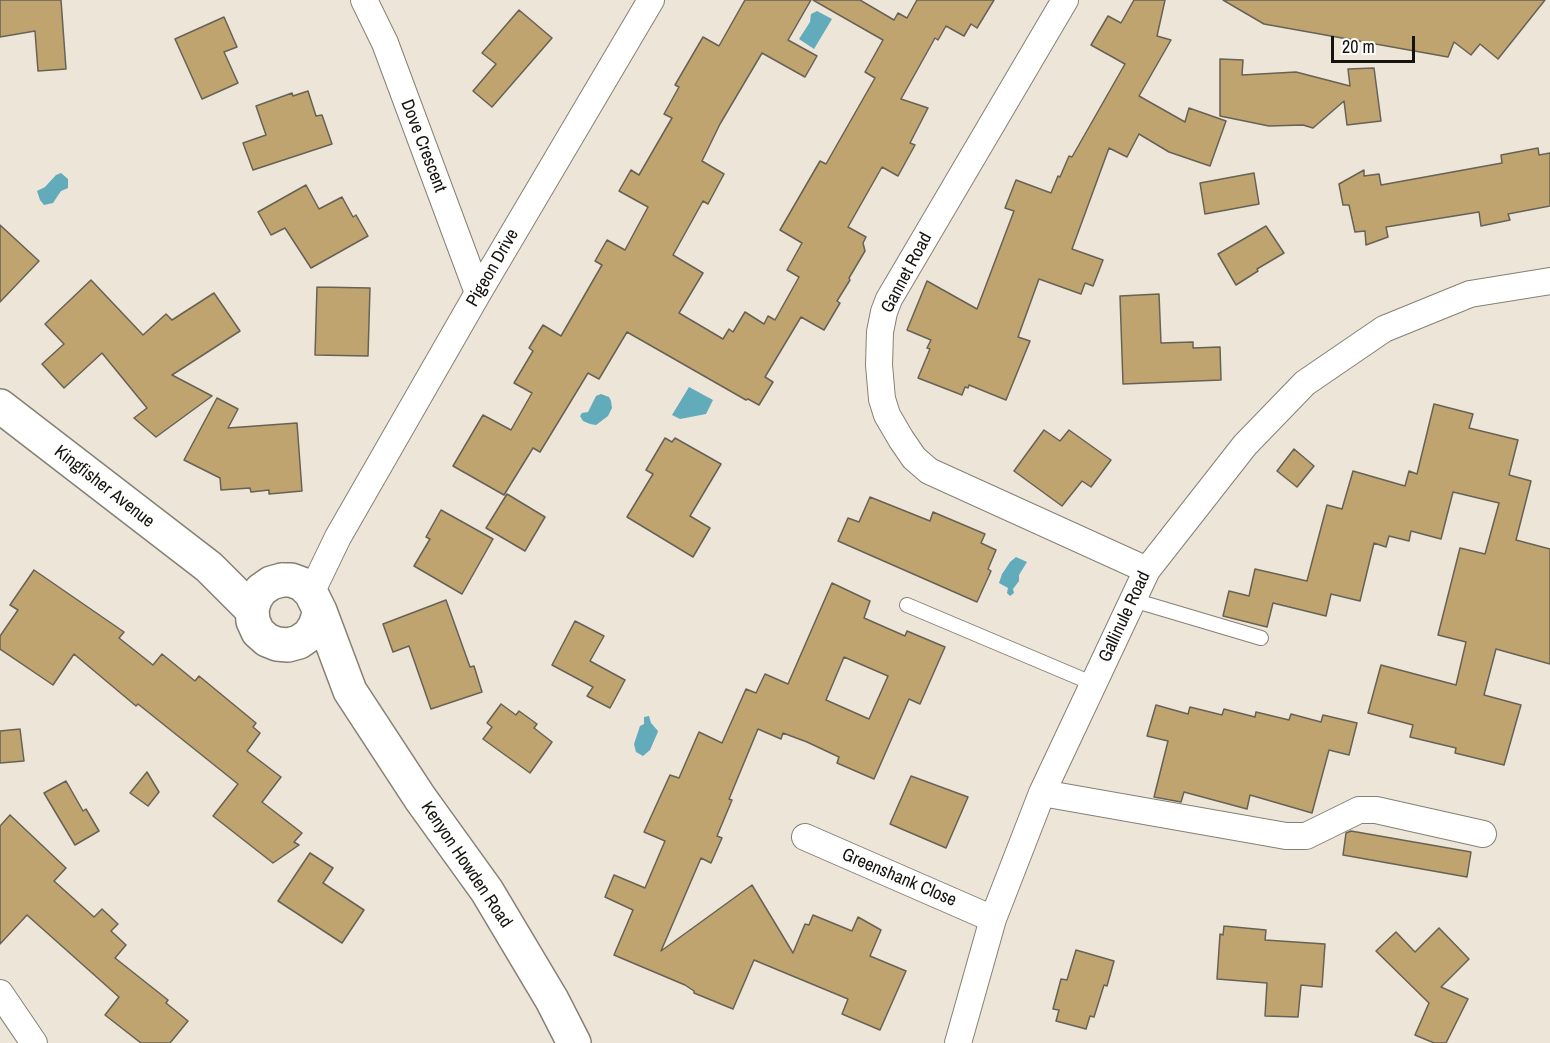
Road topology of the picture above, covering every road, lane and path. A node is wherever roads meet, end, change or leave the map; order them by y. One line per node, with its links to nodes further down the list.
1 (364, 0): 5 (street, Dove Crescent)
2 (651, 0): 5 (street, Pigeon Drive)
3 (1065, 0): 8 (street, Gannet Road)
4 (1550, 280): 8 (street, Gallinule Road)
5 (478, 293): 9 (street, Pigeon Drive)
6 (0, 406): 7 (street, Kingfisher Avenue)
7 (209, 567): 9 (street, Kingfisher Avenue); 12 (street, Kingfisher Avenue)
8 (1147, 570): 10 (street, Gallinule Road)
9 (301, 591): 12 (street); 14 (street); 16 (street, Kenyon Howden Road)
10 (1134, 600): 13 (lane); 15 (street, Gallinule Road)
11 (907, 605): 15 (lane)
12 (252, 610): 14 (street, Kenyon Howden Road)
13 (1261, 638)
14 (288, 645): 16 (street, Kenyon Howden Road)
15 (1094, 684): 17 (street, Gallinule Road)
16 (350, 691): 23 (street, Kenyon Howden Road)
17 (1042, 793): 18 (street); 20 (street, Gallinule Road)
18 (1484, 834)
19 (805, 837): 20 (street, Greenshank Close)
20 (993, 918): 24 (street, Gallinule Road)
21 (0, 993): 22 (street)
22 (34, 1043)
23 (574, 1043)
24 (958, 1043)

